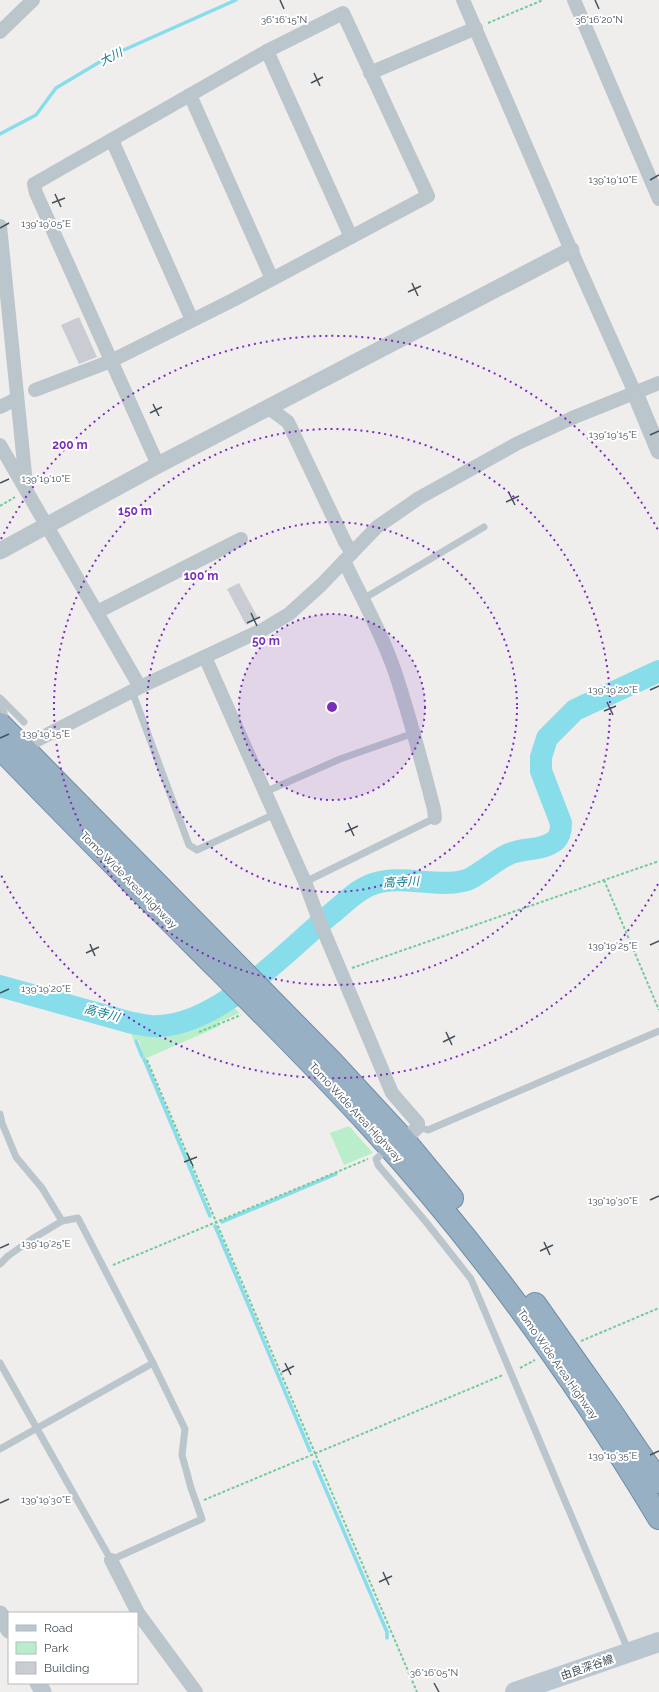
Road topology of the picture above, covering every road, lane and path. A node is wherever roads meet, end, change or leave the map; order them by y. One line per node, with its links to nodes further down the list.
1 (33, 0): 6 (street)
2 (463, 0): 5 (street)
3 (543, 0): 5 (path)
4 (574, 0): 11 (street)
5 (476, 28): 8 (street); 14 (street)
6 (0, 32)
7 (267, 51): 8 (street); 9 (street); 13 (street)
8 (370, 73): 13 (street)
9 (190, 95): 10 (street); 15 (street)
10 (112, 140): 16 (street); 17 (street)
11 (659, 199)
12 (0, 226): 21 (street)
13 (351, 237): 15 (street)
14 (571, 250): 20 (street); 23 (street)
15 (272, 279): 16 (street)
16 (192, 320): 17 (street)
17 (111, 361): 19 (street); 26 (street)
18 (659, 383): 20 (street)
19 (35, 390)
20 (635, 393): 25 (street); 33 (street)
21 (16, 399): 22 (street); 27 (street)
22 (0, 407)
23 (269, 408): 26 (street); 33 (street)
24 (0, 445): 27 (street)
25 (659, 451)
26 (158, 465): 29 (street)
27 (26, 490): 28 (path); 29 (street)
28 (0, 506)
29 (47, 526): 32 (street); 35 (street)
30 (484, 527): 34 (lane)
31 (241, 539): 35 (street)
32 (0, 551)
33 (348, 557): 34 (street); 36 (street)
34 (363, 599): 40 (street)
35 (97, 612): 37 (street)
36 (205, 657): 37 (street); 42 (street)
37 (136, 689): 41 (street); 43 (lane)
38 (0, 698): 39 (lane)
39 (6, 726): 41 (highway, Tomo Wide Area Highway); 49 (highway, Tomo Wide Area Highway)
40 (414, 733): 42 (lane); 44 (street)
41 (26, 750): 49 (highway, Tomo Wide Area Highway)
42 (265, 792): 43 (street)
43 (274, 814): 47 (street)
44 (435, 818): 47 (lane)
45 (659, 861): 46 (path)
46 (604, 880): 48 (path); 51 (path)
47 (305, 882): 48 (street)
48 (342, 973): 56 (street)
49 (239, 978): 50 (highway, Tomo Wide Area Highway)
50 (255, 998): 53 (path); 56 (highway, Tomo Wide Area Highway)
51 (659, 1010)
52 (659, 1031): 56 (lane)
53 (199, 1032)
54 (147, 1060): 58 (path)
55 (0, 1114): 57 (lane)
56 (397, 1144): 58 (path); 63 (highway, Tomo Wide Area Highway); 66 (lane); 70 (highway, Tomo Wide Area Highway)
57 (62, 1221): 59 (lane); 60 (lane)
58 (216, 1222): 60 (path); 69 (path)
59 (0, 1264)
60 (105, 1269): 65 (lane)
61 (659, 1308): 62 (path)
62 (584, 1339)
63 (550, 1351): 66 (path); 72 (highway, Tomo Wide Area Highway)
64 (0, 1363): 67 (lane)
65 (153, 1364): 67 (lane); 71 (lane)
66 (510, 1372): 69 (path); 79 (lane)
67 (36, 1428): 68 (lane); 73 (lane)
68 (0, 1449)
69 (315, 1454): 71 (path); 81 (path)
70 (659, 1482)
71 (196, 1504): 73 (lane)
72 (659, 1518)
73 (111, 1560): 74 (street)
74 (137, 1612)
75 (138, 1613): 80 (street)
76 (0, 1614): 77 (street)
77 (8, 1628)
78 (659, 1642): 79 (main road, 由良深谷線)
79 (629, 1652): 82 (main road, 由良深谷線)
80 (196, 1692)
81 (417, 1692)
82 (515, 1692)

